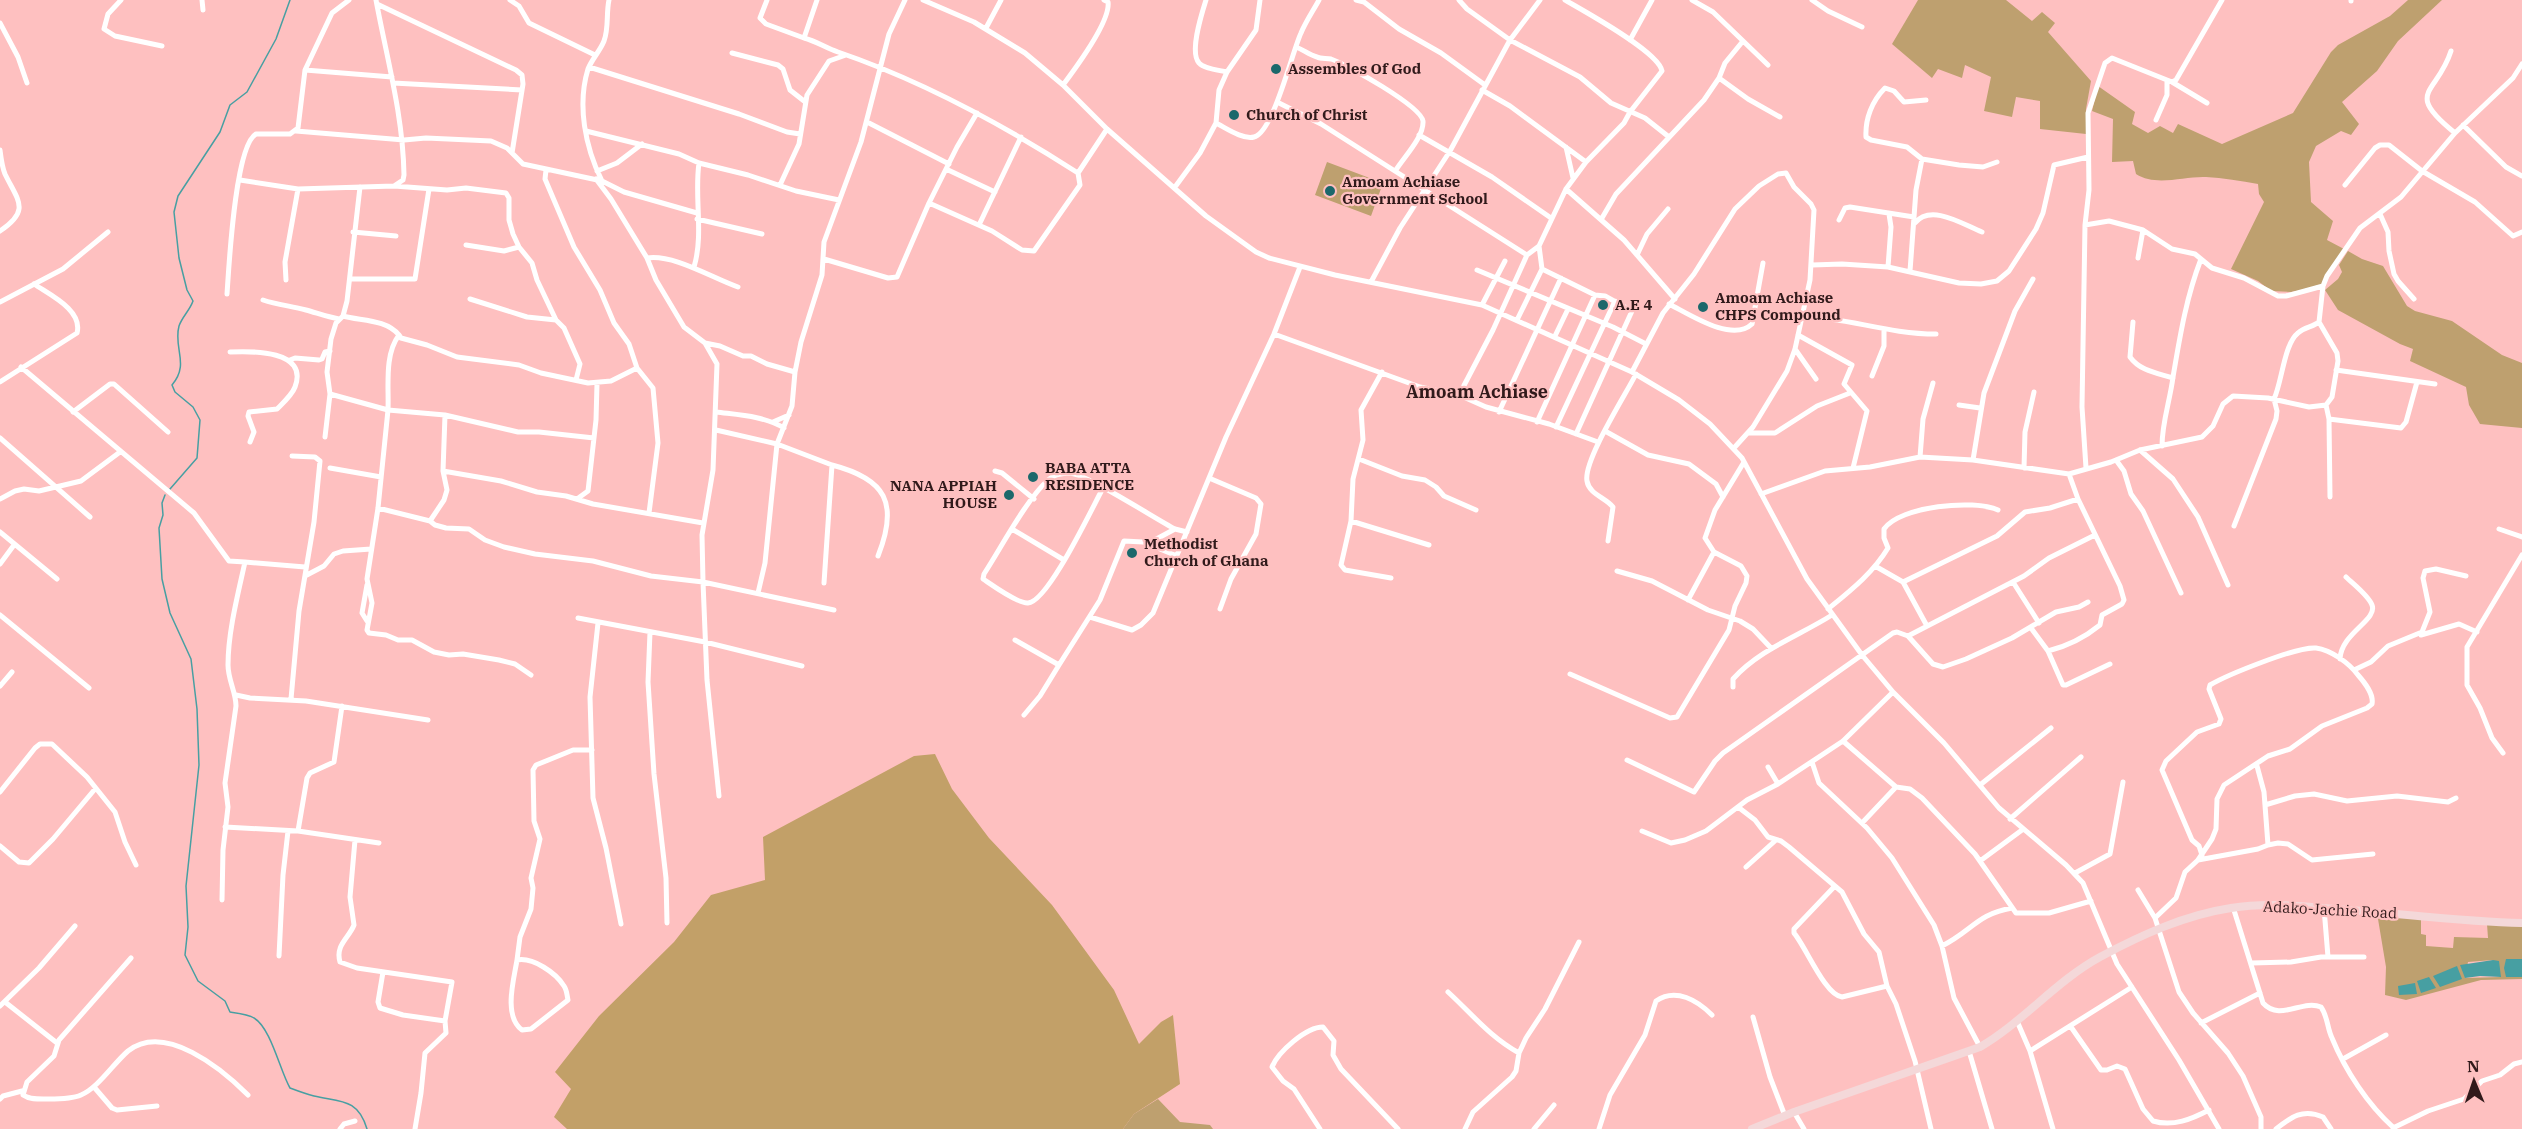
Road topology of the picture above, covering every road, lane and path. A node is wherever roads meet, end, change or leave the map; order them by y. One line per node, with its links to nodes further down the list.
1 (121, 0): 32 (street)
2 (202, 0): 24 (street)
3 (349, 0): 44 (street)
4 (510, 0): 37 (street)
5 (609, 0): 37 (street)
6 (767, 0): 28 (street)
7 (817, 0): 28 (street)
8 (905, 0): 43 (street)
9 (923, 0): 27 (street)
10 (1001, 0): 27 (street)
11 (1206, 0): 45 (street)
12 (1260, 0): 45 (street)
13 (1319, 0): 33 (street)
14 (1356, 0): 51 (street)
15 (1459, 0): 29 (street)
16 (1540, 0): 29 (street)
17 (1565, 0): 30 (street)
18 (1652, 0): 30 (street)
19 (1692, 0): 31 (street)
20 (1812, 0): 26 (street)
21 (2222, 0): 48 (street)
22 (1107, 1): 50 (street)
23 (376, 2): 47 (street); 52 (street)
24 (203, 10)
25 (0, 23): 49 (street)
26 (1862, 27)
27 (986, 28): 50 (street)
28 (804, 38): 34 (street)
29 (1510, 40): 51 (street); 57 (street)
30 (1630, 40): 57 (street)
31 (1743, 40): 41 (street); 46 (street)
32 (162, 46)
33 (1296, 47): 55 (street); 69 (street)
34 (828, 48): 38 (street); 39 (street)
35 (2451, 51): 67 (street)
36 (732, 53): 54 (street)
37 (595, 55): 42 (street)
38 (846, 55): 39 (street); 43 (street)
39 (829, 61): 54 (street)
40 (2522, 64): 63 (street)
41 (1768, 65)
42 (589, 67): 66 (street); 68 (street)
43 (881, 67): 58 (street); 61 (street)
44 (305, 70): 47 (street); 65 (street)
45 (1227, 72): 62 (street)
46 (1719, 78): 59 (street); 70 (street)
47 (393, 80): 52 (street); 72 (street)
48 (2169, 82): 56 (street); 60 (street); 78 (street)
49 (27, 83)
50 (1063, 85): 64 (street)
51 (1484, 88): 74 (street); 76 (street)
52 (522, 90): 77 (street)
53 (1926, 99): 79 (street)
54 (804, 101): 68 (street)
55 (1279, 103): 62 (street); 87 (street)
56 (2207, 103)
57 (1630, 112): 70 (street); 80 (street)
58 (977, 113): 71 (street); 84 (street)
59 (1780, 117)
60 (2156, 120)
61 (867, 122): 84 (street); 105 (street)
62 (1216, 123): 99 (street)
63 (2463, 125): 67 (street); 90 (street)
64 (1107, 129): 89 (street); 99 (street)
65 (296, 131): 72 (street); 93 (street)
66 (586, 131): 73 (street); 85 (street)
67 (2456, 133): 88 (street)
68 (800, 134): 95 (street)
69 (1419, 135): 76 (street); 87 (street)
70 (1669, 136): 112 (street)
71 (1021, 138): 89 (street); 104 (street)
72 (404, 140): 77 (street); 97 (street)
73 (642, 144): 82 (street); 85 (street)
74 (1566, 146): 80 (street); 92 (street)
75 (0, 150): 83 (street)
76 (1450, 151): 102 (street); 111 (street)
77 (512, 153): 86 (street)
78 (2088, 158): 116 (street); 142 (street)
79 (1922, 159): 81 (street); 114 (street)
80 (1586, 162): 92 (street)
81 (1997, 162)
82 (699, 163): 95 (street); 110 (street)
83 (1, 165): 118 (street)
84 (948, 167): 104 (street); 106 (street)
85 (596, 169): 91 (street); 94 (street)
86 (546, 170): 91 (street); 193 (street)
87 (1396, 170): 102 (street)
88 (2422, 171): 96 (street); 109 (street); 122 (street)
89 (1078, 173): 115 (street)
90 (2522, 176)
91 (589, 178): 94 (street)
92 (1573, 178): 103 (street)
93 (240, 180): 100 (street); 154 (street)
94 (599, 180): 110 (street); 130 (street)
95 (780, 185): 105 (street)
96 (2344, 185)
97 (394, 186): 98 (street); 101 (street)
98 (360, 187): 100 (street); 120 (street)
99 (1175, 187): 138 (street)
100 (298, 189): 147 (street)
101 (429, 189): 127 (street); 144 (street)
102 (1425, 189): 128 (street); 148 (street)
103 (1566, 189): 111 (street); 112 (street)
104 (995, 192): 115 (street)
105 (839, 200): 132 (street)
106 (929, 203): 115 (street); 132 (street)
107 (1668, 209): 129 (street)
108 (1889, 214): 113 (street); 114 (street); 139 (street)
109 (2380, 214): 150 (street); 158 (street)
110 (697, 216): 123 (street); 137 (street)
111 (1551, 218): 126 (street)
112 (1602, 218): 129 (street)
113 (1839, 220)
114 (1914, 220): 121 (street); 142 (street)
115 (979, 225)
116 (2085, 225): 117 (street); 251 (street)
117 (2143, 230): 131 (street); 133 (street)
118 (0, 231)
119 (108, 232): 149 (street)
120 (353, 232): 124 (street); 144 (street)
121 (1982, 232)
122 (2522, 232)
123 (762, 234)
124 (396, 236)
125 (466, 244): 127 (street)
126 (1539, 246): 128 (street); 140 (street)
127 (519, 248): 170 (street)
128 (1527, 255): 152 (street)
129 (1637, 255): 157 (street)
130 (647, 258): 137 (street); 183 (street)
131 (2138, 258)
132 (824, 259): 195 (street)
133 (2201, 259): 150 (street); 199 (street)
134 (1505, 261): 145 (street)
135 (1762, 263): 163 (street)
136 (1812, 265): 139 (street); 157 (street); 168 (street)
137 (694, 267): 151 (street)
138 (1300, 267): 148 (street); 178 (street)
139 (1888, 267): 142 (street)
140 (1542, 269): 143 (street); 153 (street)
141 (1477, 270): 145 (street)
142 (1910, 271)
143 (1561, 278): 155 (street); 162 (street)
144 (350, 279): 169 (street)
145 (1496, 279): 152 (street); 164 (street)
146 (2033, 279): 214 (street)
147 (286, 280)
148 (1371, 282): 164 (street)
149 (33, 284): 161 (street); 192 (street)
150 (2324, 286): 173 (street)
151 (738, 287)
152 (1514, 287): 153 (street); 166 (street)
153 (1530, 293): 162 (street); 171 (street)
154 (227, 294)
155 (1595, 295): 160 (street); 167 (street)
156 (471, 299): 170 (street)
157 (1675, 299): 163 (street)
158 (2414, 299)
159 (263, 300): 169 (street)
160 (1615, 301): 174 (street); 177 (street)
161 (0, 302)
162 (1550, 302): 165 (street); 175 (street)
163 (1670, 304): 185 (street)
164 (1482, 305): 166 (street)
165 (1568, 309): 167 (street); 182 (street)
166 (1502, 313): 171 (street); 210 (street)
167 (1586, 316): 174 (street); 184 (street)
168 (1802, 316): 176 (street); 181 (street)
169 (341, 317): 180 (street); 187 (street)
170 (556, 320): 201 (street)
171 (1518, 320): 175 (street)
172 (2133, 322): 199 (street)
173 (2319, 322): 194 (street); 211 (street)
174 (1604, 324): 177 (street); 189 (street)
175 (1537, 329): 182 (street); 218 (street)
176 (1884, 330): 179 (street); 198 (street)
177 (1622, 331): 185 (street); 191 (street)
178 (1274, 333): 196 (street); 256 (street)
179 (1936, 334)
180 (399, 335): 201 (street); 215 (street)
181 (1798, 335): 186 (street); 208 (street)
182 (1555, 336): 184 (street)
183 (705, 343): 195 (street); 217 (street)
184 (1574, 344): 189 (street); 223 (street)
185 (1646, 344): 197 (street)
186 (1795, 349): 200 (street); 229 (street)
187 (330, 351): 190 (street); 209 (street)
188 (230, 352): 190 (street)
189 (1592, 352): 191 (street); 224 (street)
190 (290, 360): 234 (street)
191 (1608, 361): 197 (street); 230 (street)
192 (21, 368): 202 (street); 216 (street)
193 (637, 368): 205 (street); 271 (street)
194 (2336, 370): 203 (street); 213 (street)
195 (795, 372): 220 (street)
196 (1382, 372): 210 (street); 243 (street)
197 (1634, 373): 227 (street); 238 (street)
198 (1872, 376)
199 (2173, 378): 237 (street)
200 (1816, 379)
201 (576, 380): 205 (street)
202 (0, 382)
203 (2417, 382): 206 (street); 221 (street)
204 (1933, 383): 242 (street)
205 (597, 384): 233 (street)
206 (2435, 384)
207 (2034, 392): 250 (street)
208 (1850, 393): 229 (street); 249 (street)
209 (330, 394): 215 (street); 231 (street)
210 (1460, 395): 218 (street)
211 (2274, 399): 213 (street); 237 (street); 276 (street)
212 (1959, 405): 214 (street)
213 (2326, 405): 221 (street)
214 (1980, 408): 244 (street)
215 (388, 410): 219 (street); 255 (street)
216 (73, 412): 228 (street); 240 (street)
217 (716, 412): 222 (street); 225 (street)
218 (1499, 412): 223 (street)
219 (444, 415): 233 (street); 252 (street)
220 (789, 415): 222 (street); 226 (street)
221 (2329, 419): 262 (street)
222 (774, 422): 226 (street)
223 (1537, 422): 224 (street)
224 (1556, 426): 230 (street)
225 (716, 429): 236 (street); 275 (street)
226 (784, 429): 236 (street)
227 (1605, 431): 235 (street); 261 (street)
228 (168, 432)
229 (1749, 433): 238 (street)
230 (1576, 434): 235 (street)
231 (325, 437)
232 (0, 438): 257 (street)
233 (594, 438): 259 (street)
234 (250, 442)
235 (1598, 442): 284 (street)
236 (777, 444): 247 (street); 310 (street)
237 (2162, 446): 239 (street)
238 (1734, 448): 246 (street)
239 (2140, 450): 245 (street); 309 (street)
240 (120, 452): 257 (street); 294 (street)
241 (292, 456): 297 (street)
242 (1920, 458): 244 (street); 249 (street)
243 (1359, 459): 269 (street); 274 (street)
244 (1972, 460): 250 (street)
245 (2116, 460): 251 (street); 311 (street)
246 (1744, 462): 260 (street); 261 (street)
247 (832, 465): 291 (street); 307 (street)
248 (330, 468): 255 (street)
249 (1853, 468): 260 (street)
250 (2025, 468): 254 (street)
251 (2086, 468): 254 (street)
252 (443, 471): 263 (street); 273 (street)
253 (996, 471): 264 (street)
254 (2069, 474): 265 (street)
255 (381, 477): 268 (street)
256 (1209, 478): 281 (street); 314 (street)
257 (57, 487): 266 (street); 272 (street)
258 (1103, 488): 264 (street); 277 (street); 293 (street)
259 (588, 491): 263 (street); 267 (street)
260 (1761, 494): 315 (street)
261 (1723, 496): 289 (street)
262 (2330, 497)
263 (577, 499): 267 (street)
264 (1034, 499): 279 (street)
265 (2078, 499): 282 (street); 305 (street)
266 (0, 500)
267 (593, 504): 271 (street)
268 (378, 508): 273 (street); 288 (street)
269 (1476, 510)
270 (1998, 510): 296 (street)
271 (649, 513): 275 (street)
272 (90, 517)
273 (430, 520): 304 (street)
274 (1351, 521): 287 (street); 302 (street)
275 (703, 523): 304 (street)
276 (2234, 526)
277 (1175, 529): 281 (street); 285 (street)
278 (2499, 529): 283 (street)
279 (1012, 530): 293 (street); 293 (street)
280 (0, 532): 286 (street)
281 (1187, 532): 292 (street)
282 (2095, 535): 306 (street); 334 (street)
283 (2522, 537)
284 (1608, 541)
285 (1149, 543): 292 (street); 319 (street)
286 (14, 545): 295 (street); 303 (street)
287 (1429, 545)
288 (371, 549): 299 (street); 308 (street)
289 (1713, 552): 312 (street); 321 (street)
290 (2522, 555): 328 (street)
291 (878, 556)
292 (1177, 556): 319 (street)
293 (1064, 560)
294 (245, 562): 297 (street); 348 (street)
295 (0, 564)
296 (1875, 566): 305 (street); 315 (street)
297 (305, 567): 299 (street)
298 (1617, 571): 312 (street)
299 (305, 576): 349 (street)
300 (2466, 576): 329 (street)
301 (2346, 577): 336 (street)
302 (1391, 578)
303 (57, 579)
304 (704, 582): 310 (street); 332 (street)
305 (1903, 582): 325 (street)
306 (2013, 582): 324 (street); 325 (street)
307 (824, 583)
308 (367, 585): 322 (street); 322 (street)
309 (2228, 585)
310 (758, 593): 316 (street)
311 (2181, 594)
312 (1688, 600): 321 (street)
313 (2088, 602): 324 (street)
314 (1220, 609)
315 (1828, 609): 318 (street)
316 (834, 610)
317 (0, 615): 346 (street)
318 (1832, 615): 333 (street); 335 (street)
319 (1090, 617): 338 (street)
320 (578, 618): 323 (street)
321 (1734, 618): 333 (street); 342 (street)
322 (367, 621): 343 (street)
323 (598, 623): 327 (street); 355 (street)
324 (2039, 623): 326 (street)
325 (1927, 626): 330 (street)
326 (2031, 628): 330 (street); 334 (street)
327 (650, 632): 332 (street); 399 (street)
328 (2477, 632): 329 (street); 356 (street)
329 (2420, 635): 340 (street)
330 (1908, 636): 335 (street)
331 (1015, 640): 338 (street)
332 (705, 642): 339 (street); 368 (street)
333 (1771, 648): 345 (street)
334 (2048, 651): 337 (street)
335 (1862, 655): 347 (street); 358 (street)
336 (2340, 659): 340 (street); 385 (street)
337 (2110, 664)
338 (1059, 665): 351 (street)
339 (802, 666)
340 (2354, 670): 361 (street)
341 (12, 672): 344 (street)
342 (1570, 674)
343 (531, 675)
344 (0, 686)
345 (1732, 687)
346 (89, 688)
347 (1893, 692): 354 (street); 364 (street)
348 (236, 695): 349 (street); 374 (street)
349 (291, 699): 350 (street)
350 (342, 706): 352 (street); 377 (street)
351 (1024, 715)
352 (428, 720)
353 (2051, 729): 364 (street)
354 (1844, 741): 359 (street); 365 (street)
355 (592, 750): 401 (street); 411 (street)
356 (2503, 753)
357 (2081, 757): 372 (street)
358 (1627, 760)
359 (1812, 762): 363 (street); 373 (street)
360 (1768, 766): 363 (street)
361 (2257, 766): 370 (street); 385 (street)
362 (2123, 782): 390 (street)
363 (1778, 784): 371 (street)
364 (1980, 786): 372 (street)
365 (1896, 787): 373 (street); 387 (street)
366 (95, 789): 367 (street); 383 (street); 388 (street)
367 (0, 792)
368 (719, 796)
369 (2456, 798): 370 (street)
370 (2265, 805): 382 (street)
371 (1738, 807): 378 (street); 380 (street)
372 (2010, 819): 375 (street)
373 (1862, 823): 405 (street)
374 (225, 827): 376 (street); 393 (street)
375 (2022, 830): 387 (street); 390 (street)
376 (288, 831): 377 (street); 407 (street)
377 (298, 831): 379 (street)
378 (1642, 831)
379 (355, 840): 381 (street); 413 (street)
380 (1776, 840): 389 (street); 391 (street)
381 (379, 843)
382 (2268, 845): 384 (street); 386 (street)
383 (0, 846)
384 (2373, 854)
385 (2202, 855): 386 (street)
386 (2198, 860): 398 (street)
387 (1980, 861): 396 (street)
388 (136, 865)
389 (1746, 867)
390 (2075, 873): 394 (street)
391 (1834, 887): 414 (street); 414 (street)
392 (2138, 890): 398 (street)
393 (222, 900)
394 (2091, 901): 396 (street); 406 (street)
395 (2233, 907): 397 (street, Adako-Jachie Road); 403 (street, Adako-Jachie Road); 412 (street)
396 (2012, 908): 405 (street)
397 (2324, 908): 400 (street, Adako-Jachie Road); 408 (street)
398 (2155, 918): 403 (street)
399 (667, 923)
400 (2522, 923)
401 (621, 924)
402 (75, 926): 418 (street)
403 (2160, 929): 406 (street, Adako-Jachie Road); 423 (street)
404 (1579, 942): 430 (street)
405 (1942, 946): 427 (street)
406 (2111, 952): 415 (street); 422 (street, Adako-Jachie Road)
407 (279, 956)
408 (2328, 957): 409 (street); 412 (street)
409 (2364, 957)
410 (131, 958): 426 (street)
411 (517, 960): 411 (street)
412 (2252, 963): 417 (street)
413 (383, 972): 421 (street); 421 (street)
414 (1887, 986): 433 (street)
415 (2132, 987): 424 (street); 440 (street)
416 (1448, 992): 430 (street)
417 (2260, 993): 423 (street); 431 (street)
418 (3, 1004): 426 (street)
419 (1712, 1015): 451 (street)
420 (1753, 1017): 442 (street)
421 (445, 1021): 446 (street)
422 (2017, 1021): 427 (street, Adako-Jachie Road); 429 (street)
423 (2201, 1023): 458 (street)
424 (2071, 1027): 429 (street); 440 (street)
425 (2386, 1035): 431 (street)
426 (57, 1043): 435 (street)
427 (1980, 1047): 428 (street, Adako-Jachie Road)
428 (1969, 1051): 433 (street, Adako-Jachie Road); 455 (street)
429 (2030, 1051): 456 (street)
430 (1519, 1053): 449 (street)
431 (2343, 1059): 444 (street)
432 (2522, 1062): 444 (street)
433 (1916, 1071): 441 (street, Adako-Jachie Road); 454 (street)
434 (94, 1086): 435 (street); 436 (street); 439 (street)
435 (22, 1091): 437 (street)
436 (248, 1095)
437 (0, 1099)
438 (1554, 1105): 450 (street)
439 (157, 1106)
440 (2209, 1110): 457 (street)
441 (1794, 1112): 442 (street, Adako-Jachie Road); 453 (street)
442 (1785, 1116): 452 (street, Adako-Jachie Road)
443 (355, 1121): 445 (street)
444 (2392, 1128)
445 (340, 1129)
446 (415, 1129)
447 (1320, 1129): 448 (street)
448 (1398, 1129)
449 (1465, 1129)
450 (1534, 1129)
451 (1599, 1129)
452 (1752, 1129)
453 (1804, 1129)
454 (1931, 1129)
455 (1992, 1129)
456 (2053, 1129)
457 (2219, 1129)
458 (2261, 1129)
459 (2276, 1129): 460 (street)
460 (2331, 1129)

